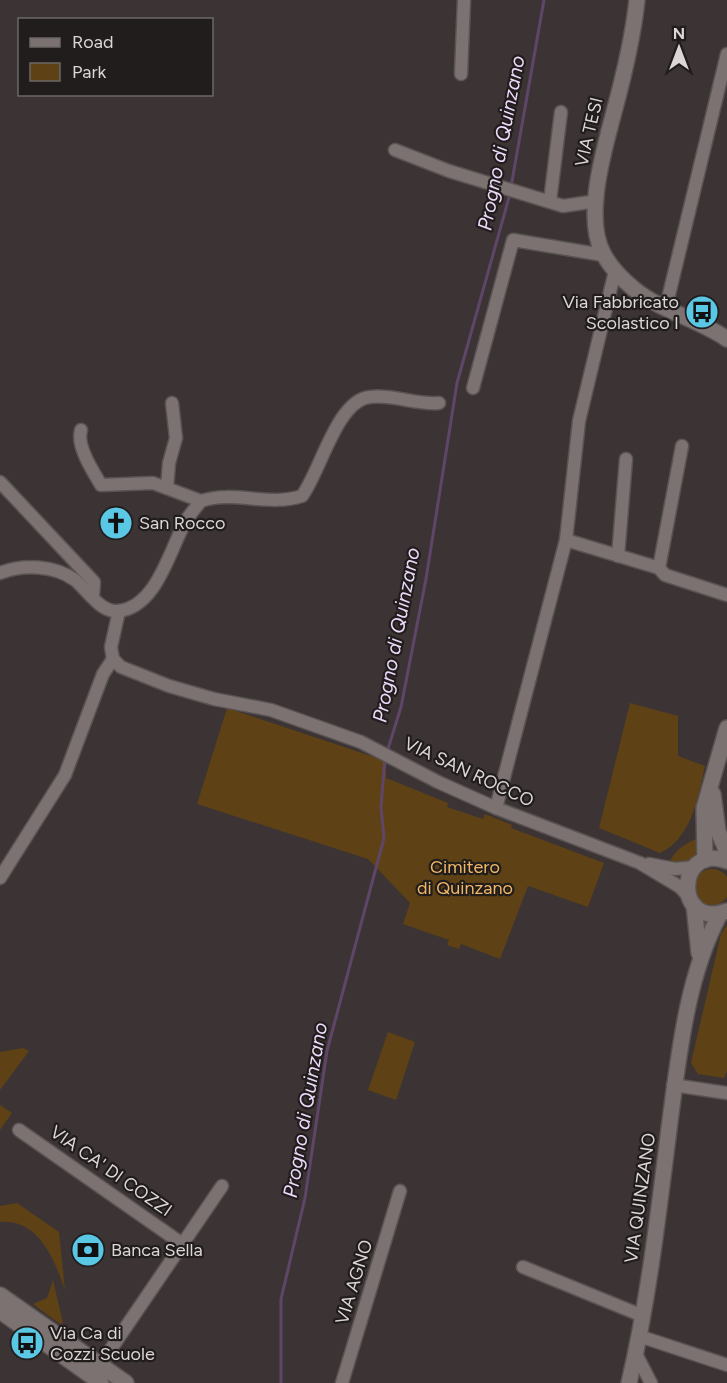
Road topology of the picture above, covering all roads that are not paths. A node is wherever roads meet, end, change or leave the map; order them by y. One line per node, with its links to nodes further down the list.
1 (464, 0): 4 (street)
2 (637, 0): 8 (street, VIA TESI)
3 (727, 54): 11 (street)
4 (461, 74)
5 (561, 112): 7 (street)
6 (395, 150): 7 (street)
7 (550, 201): 8 (street)
8 (597, 201): 9 (street, VIA TESI)
9 (603, 255): 10 (street, VIA TESI); 13 (street)
10 (615, 271): 11 (street, VIA TESI); 22 (street)
11 (666, 307): 12 (street, VIA TESI)
12 (727, 339)
13 (473, 388)
14 (172, 403): 20 (street)
15 (439, 403): 21 (street)
16 (81, 430): 20 (street)
17 (682, 446): 24 (street)
18 (626, 459): 23 (street)
19 (0, 482): 27 (street)
20 (167, 488): 21 (street)
21 (201, 501): 28 (street)
22 (566, 540): 23 (street); 32 (street)
23 (618, 556): 24 (street)
24 (659, 568): 26 (street)
25 (0, 573): 27 (street)
26 (727, 594)
27 (93, 596): 28 (street)
28 (119, 611): 29 (street)
29 (113, 659): 32 (street, VIA SAN ROCCO); 37 (street)
30 (727, 728): 31 (street, VIA QUINZANO)
31 (713, 776): 33 (street); 36 (street, VIA QUINZANO)
32 (496, 808): 35 (street, VIA SAN ROCCO)
33 (727, 852)
34 (727, 861): 36 (street)
35 (640, 863): 36 (street, VIA SAN ROCCO); 38 (street, VIA SAN ROCCO)
36 (700, 863): 38 (street, VIA QUINZANO)
37 (0, 878)
38 (691, 901): 39 (street, VIA QUINZANO); 40 (street, VIA QUINZANO)
39 (723, 912): 40 (street, VIA QUINZANO)
40 (700, 965): 41 (street, VIA QUINZANO)
41 (673, 1085): 42 (street); 50 (street, VIA QUINZANO)
42 (727, 1093)
43 (20, 1130): 46 (street, VIA CA' DI COZZI)
44 (222, 1186): 46 (street, VIA CA' DI COZZI)
45 (400, 1191): 57 (street, VIA AGNO)
46 (181, 1243): 53 (street, VIA CA' DI COZZI)
47 (523, 1267): 50 (street)
48 (0, 1295): 53 (street)
49 (0, 1311): 55 (street)
50 (643, 1316): 51 (street, VIA QUINZANO)
51 (639, 1336): 52 (street, VIA QUINZANO); 54 (street)
52 (636, 1354): 58 (street, VIA QUINZANO); 59 (street)
53 (100, 1365): 56 (street)
54 (727, 1365)
55 (101, 1383)
56 (126, 1383)
57 (342, 1383)
58 (629, 1383)
59 (651, 1383)

